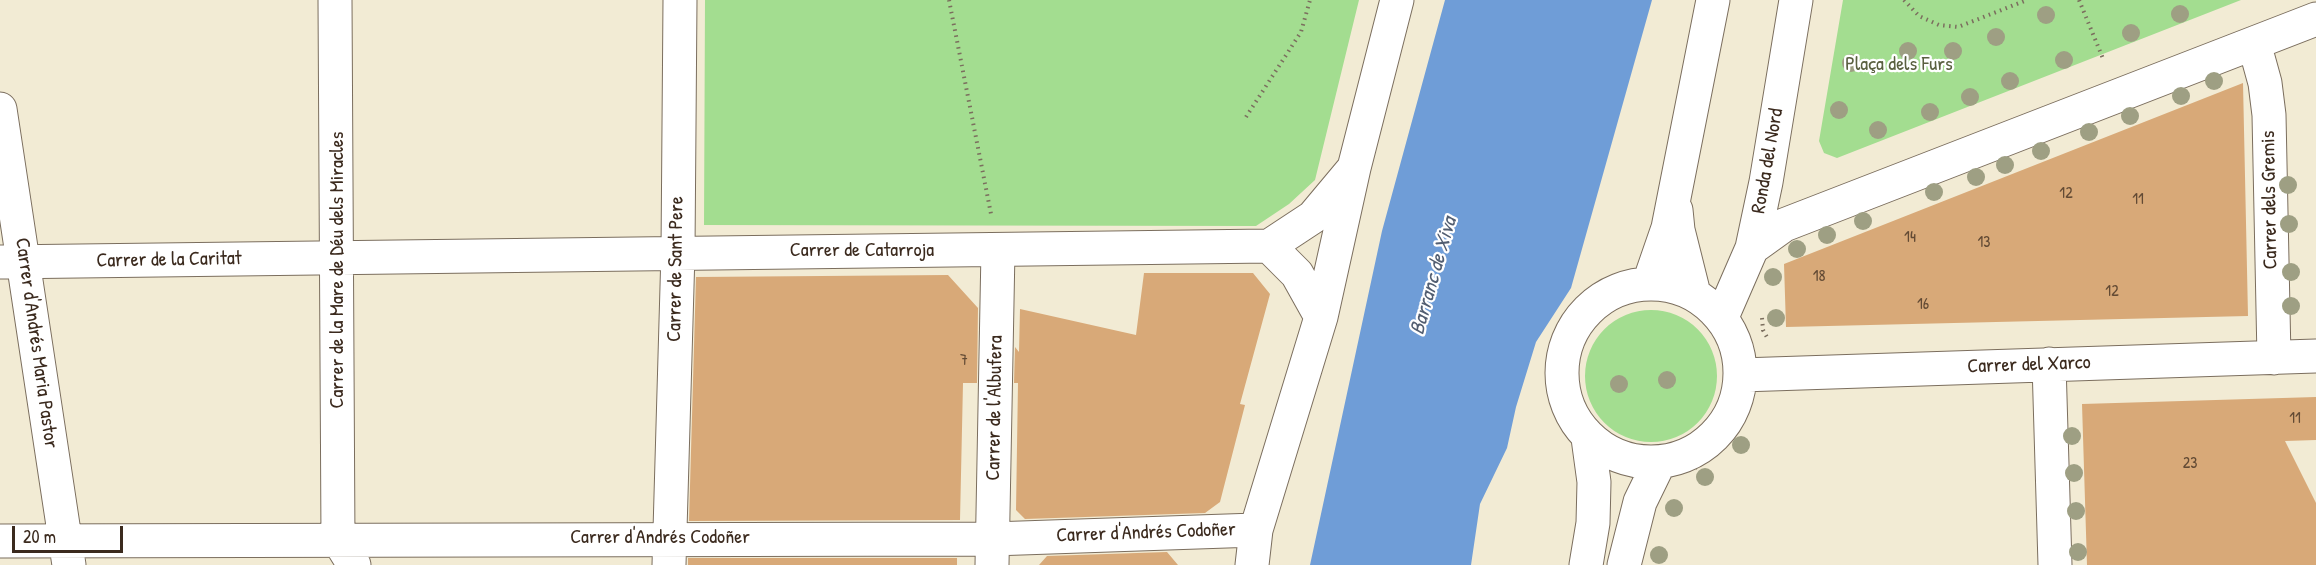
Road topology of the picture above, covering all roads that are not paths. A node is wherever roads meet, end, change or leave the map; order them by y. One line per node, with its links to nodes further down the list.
1 (335, 0): 17 (street, Carrer de la Mare de Déu dels Miracles)
2 (680, 0): 16 (street, Carrer de Sant Pere)
3 (1396, 0): 9 (street)
4 (1713, 0): 11 (street)
5 (1796, 0): 10 (street, Ronda del Nord)
6 (2316, 19): 7 (street)
7 (2254, 43): 12 (street); 24 (street, Carrer dels Gremis)
8 (0, 109): 18 (street, Carrer d'Andrés Maria Pastor)
9 (1354, 168): 13 (street); 21 (street)
10 (1766, 182): 12 (street); 14 (street, Ronda del Nord)
11 (1674, 194): 19 (street); 20 (street)
12 (1823, 210): 14 (street)
13 (1269, 246): 15 (street, Carrer de Catarroja); 21 (street)
14 (1752, 248): 22 (street, Ronda del Nord)
15 (998, 250): 16 (street, Carrer de Catarroja); 33 (street, Carrer de l'Albufera)
16 (678, 252): 17 (street, Carrer de Catarroja); 31 (street, Carrer de Sant Pere)
17 (338, 257): 18 (street, Carrer de la Caritat); 32 (street, Carrer de la Mare de Déu dels Miracles)
18 (13, 262): 34 (street, Carrer d'Andrés Maria Pastor)
19 (1649, 283): 20 (street); 27 (street)
20 (1694, 294): 22 (street)
21 (1321, 317): 29 (street)
22 (1722, 317): 26 (street)
23 (2316, 356): 24 (street, Carrer del Xarco)
24 (2274, 358): 25 (street, Carrer del Xarco)
25 (2049, 364): 26 (street, Carrer del Xarco); 38 (street)
26 (1741, 375): 28 (street)
27 (1588, 438): 28 (street); 36 (street)
28 (1659, 463): 37 (street)
29 (1256, 530): 33 (street, Carrer d'Andrés Codoñer); 35 (street)
30 (0, 541): 34 (street, Carrer d'Andrés Codoñer)
31 (669, 551): 32 (street, Carrer d'Andrés Codoñer); 33 (street, Carrer d'Andrés Codoñer)
32 (346, 552): 34 (street, Carrer d'Andrés Codoñer)
33 (992, 552)
34 (67, 553)
35 (1252, 565)
36 (1586, 565)
37 (1624, 565)
38 (2055, 565)

